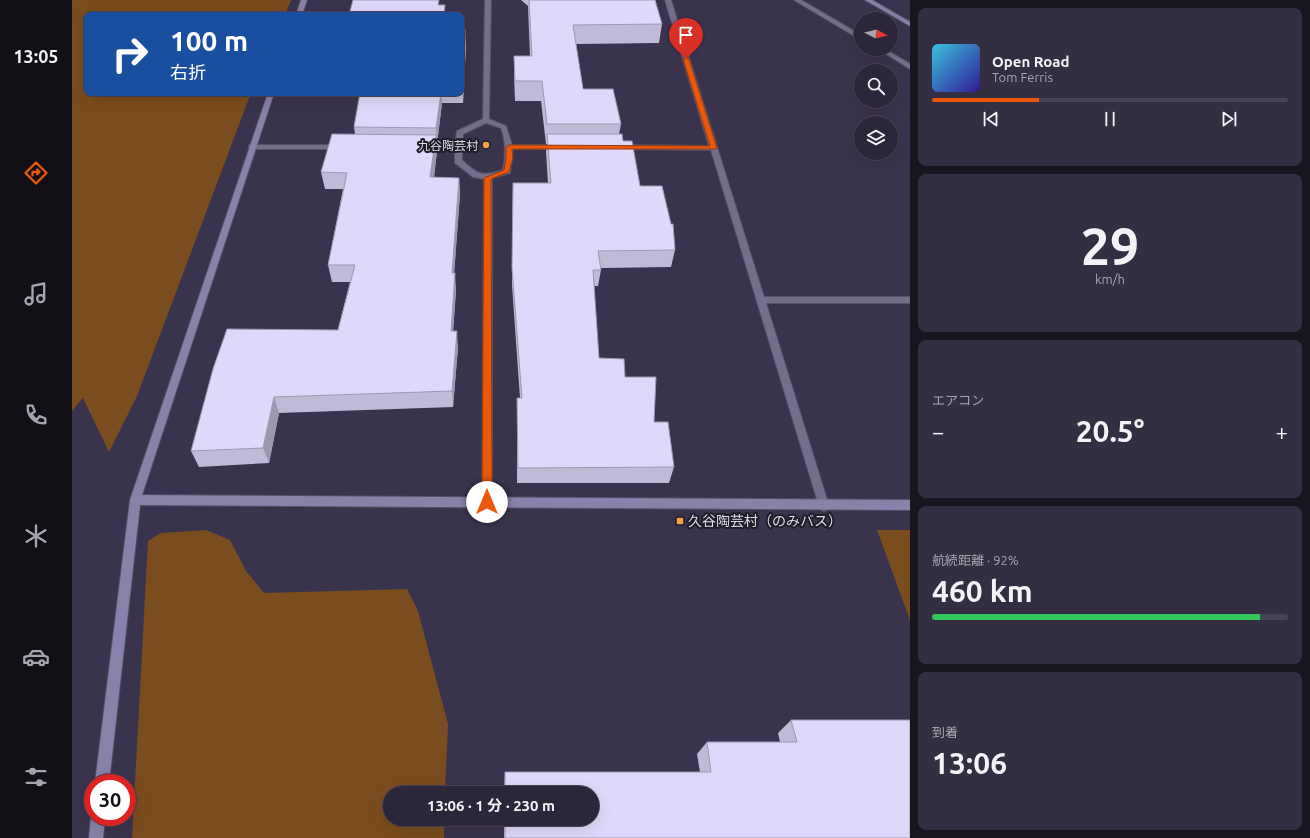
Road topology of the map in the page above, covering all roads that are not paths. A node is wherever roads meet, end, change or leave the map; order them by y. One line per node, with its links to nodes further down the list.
1 (304, 0): 6 (street)
2 (488, 0): 12 (street)
3 (668, 0): 20 (street)
4 (797, 0): 8 (street)
5 (868, 0): 7 (street)
6 (300, 12)
7 (910, 24)
8 (854, 34)
9 (892, 56): 10 (street)
10 (910, 67)
11 (270, 96): 13 (street)
12 (486, 120): 15 (street); 19 (street)
13 (252, 147): 14 (street); 24 (street)
14 (348, 147)
15 (509, 147): 16 (street); 21 (street)
16 (572, 147)
17 (611, 147): 20 (street)
18 (411, 148): 19 (street)
19 (459, 148): 21 (street)
20 (714, 148): 22 (street)
21 (488, 178): 25 (street)
22 (761, 300): 23 (street); 27 (street)
23 (910, 300)
24 (135, 500): 25 (street); 28 (street)
25 (487, 502): 27 (street)
26 (910, 505): 27 (street)
27 (824, 506)
28 (103, 774)
29 (97, 826): 30 (street)
30 (96, 838)

